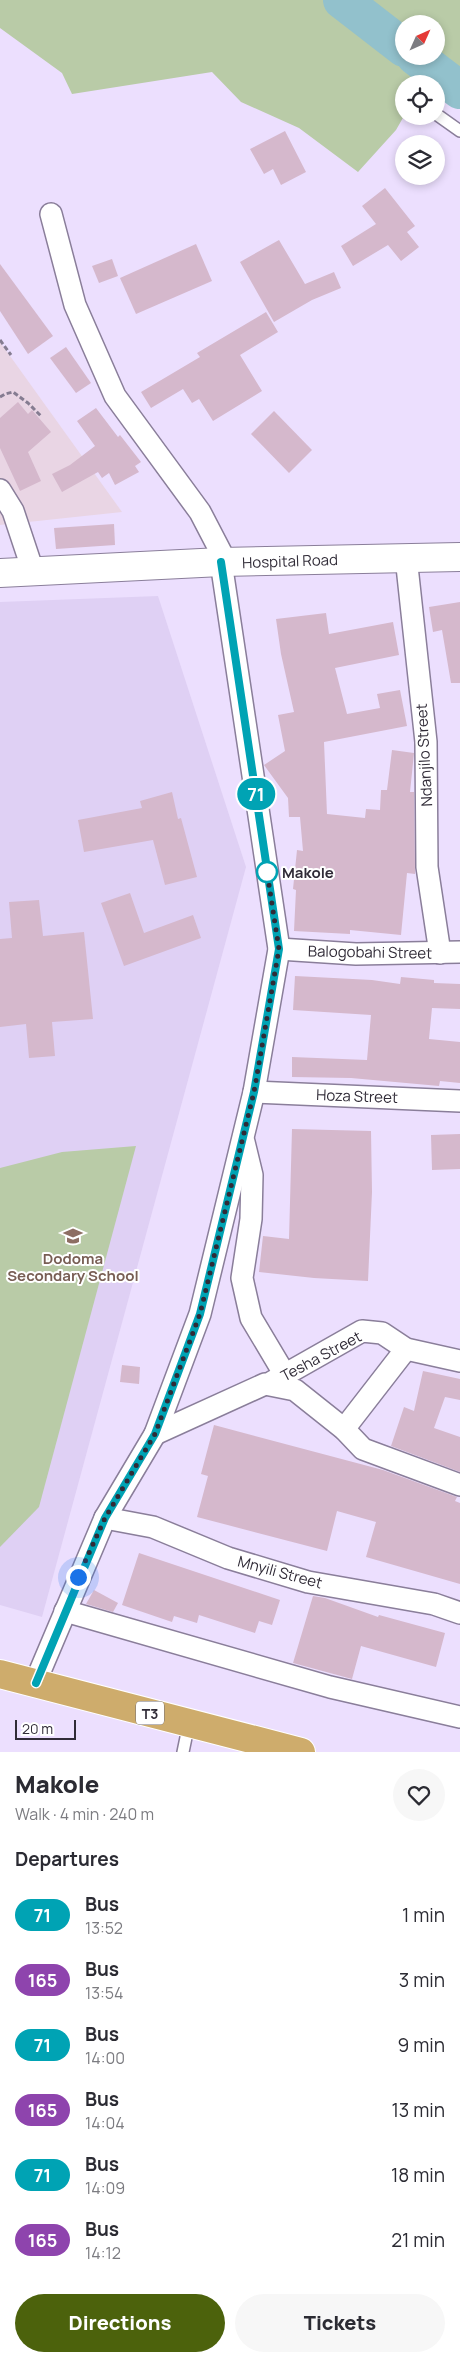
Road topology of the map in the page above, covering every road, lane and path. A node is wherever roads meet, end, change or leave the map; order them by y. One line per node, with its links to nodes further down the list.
1 (445, 120): 2 (lane)
2 (460, 131)
3 (50, 214): 11 (street)
4 (0, 340): 5 (path)
5 (11, 355)
6 (0, 397): 7 (path)
7 (42, 416)
8 (0, 490): 12 (street)
9 (406, 557): 10 (street, Hospital Road); 11 (street, Hospital Road); 15 (street, Ndanjílo Street)
10 (460, 557)
11 (223, 562): 12 (street, Hospital Road); 14 (street)
12 (33, 571): 13 (street, Hospital Road)
13 (0, 573)
14 (279, 949): 15 (street, Balogobahi Street); 16 (street)
15 (450, 952)
16 (254, 1092): 17 (street, Hoza Street); 18 (street)
17 (460, 1101)
18 (243, 1137): 21 (street); 24 (street)
19 (406, 1349): 20 (street, Tesha Street); 21 (street, Tesha Street); 23 (street)
20 (460, 1361)
21 (285, 1374): 22 (street, Tesha Street)
22 (267, 1385): 23 (street); 24 (street, Tesha Street)
23 (344, 1429): 25 (street)
24 (155, 1434): 26 (street)
25 (460, 1485)
26 (105, 1518): 27 (street); 28 (street, Mnyili Street)
27 (65, 1611): 30 (street); 31 (street)
28 (460, 1613)
29 (0, 1674): 30 (highway, T3)
30 (36, 1683): 32 (highway, T3)
31 (460, 1717)
32 (189, 1723): 33 (lane); 34 (highway, T3)
33 (183, 1752)
34 (301, 1752)

